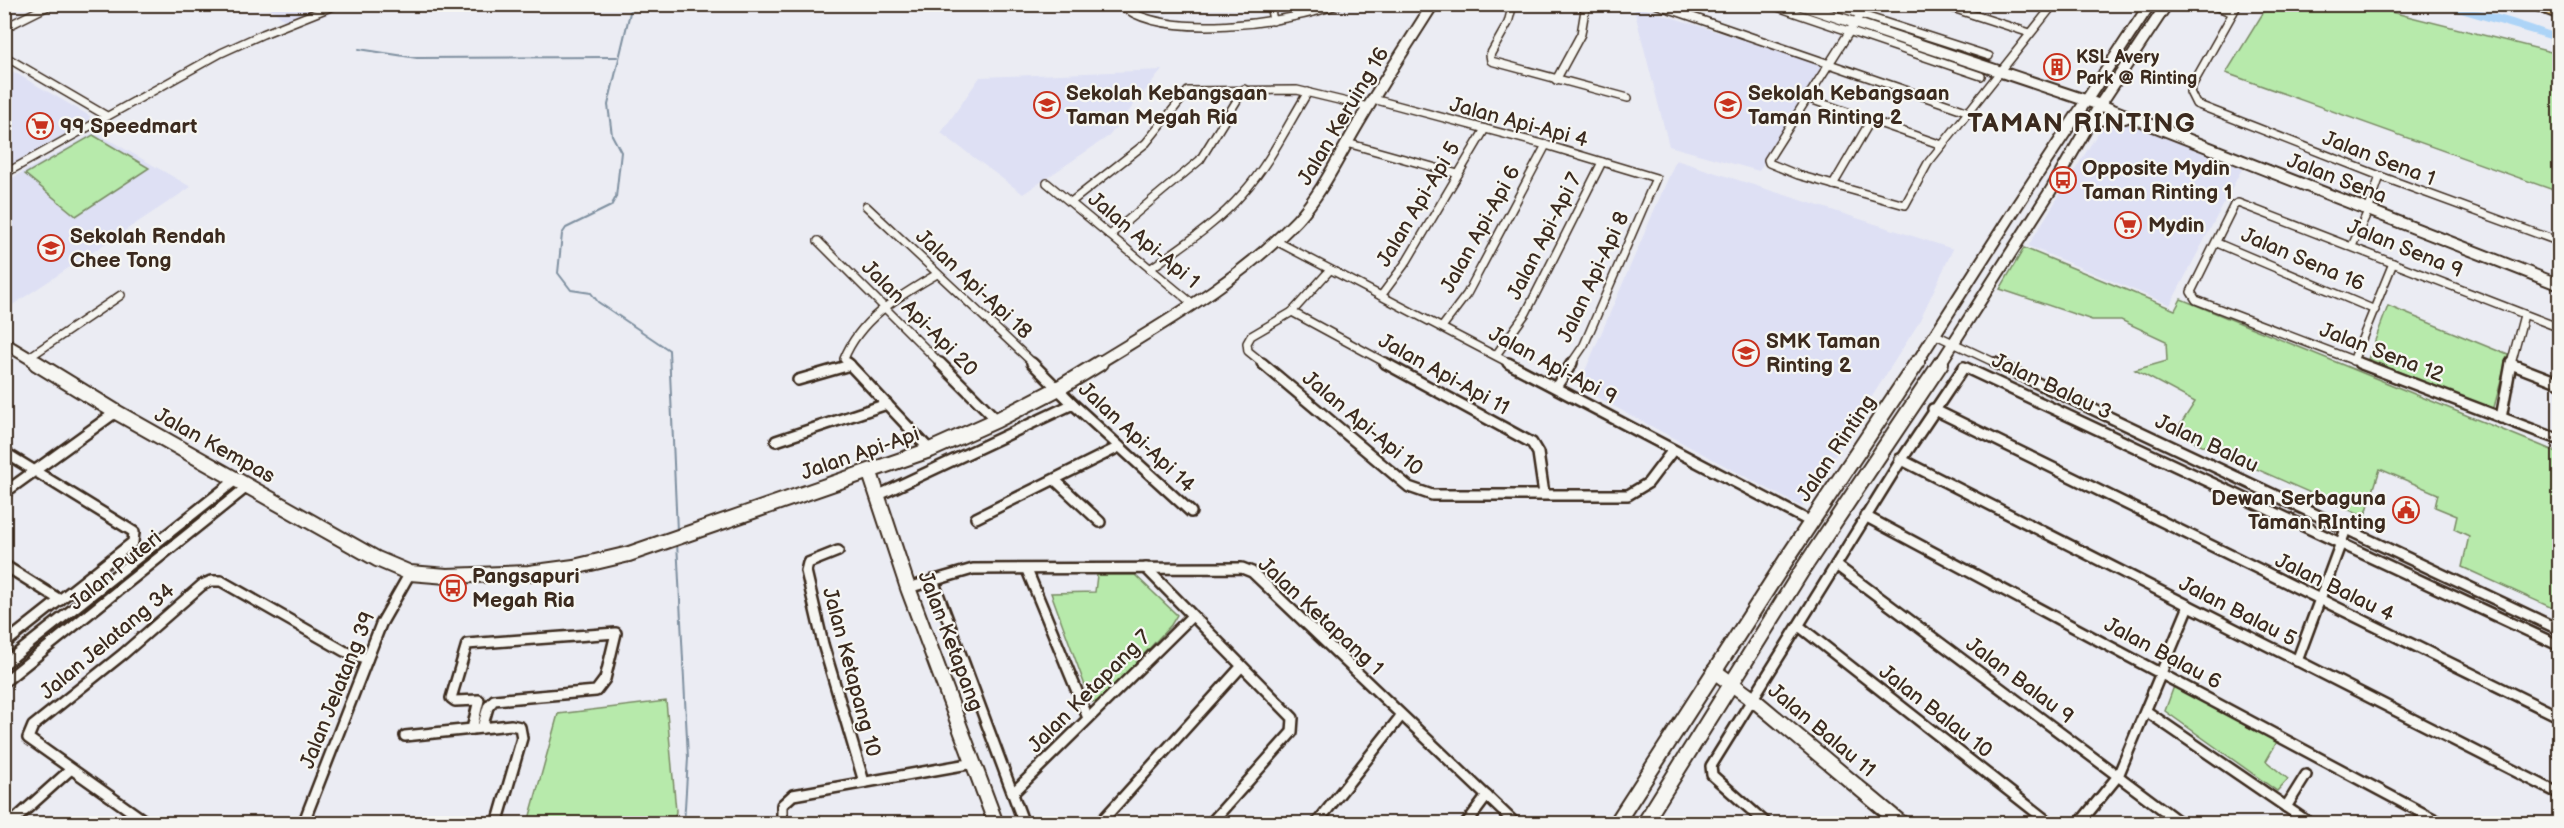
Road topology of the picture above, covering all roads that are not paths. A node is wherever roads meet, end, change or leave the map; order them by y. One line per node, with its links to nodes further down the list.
1 (52, 4): 27 (street)
2 (338, 4): 46 (street)
3 (1120, 4): 25 (street)
4 (1269, 4): 25 (street)
5 (1339, 4): 25 (street)
6 (1433, 4): 43 (street, Jalan Keruing 16)
7 (1513, 4): 34 (street)
8 (1586, 4): 34 (street)
9 (1655, 4): 31 (street)
10 (1769, 4): 26 (street)
11 (1798, 4): 26 (street)
12 (1828, 4): 26 (street)
13 (1867, 4): 26 (street)
14 (1940, 4): 28 (street)
15 (2150, 4): 36 (street, Jalan Rinting)
16 (2167, 4): 39 (street, Jalan Rinting)
17 (2210, 4): 23 (street)
18 (2238, 4): 23 (street)
19 (2528, 4): 24 (highway)
20 (2546, 4): 22 (highway)
21 (2053, 5): 28 (street)
22 (2559, 9)
23 (2233, 12): 58 (street, Jalan Sena 1)
24 (2559, 16)
25 (1273, 21)
26 (1854, 23): 30 (street); 31 (street); 32 (street); 33 (street)
27 (4, 28)
28 (2030, 33): 32 (street)
29 (4, 56): 46 (street)
30 (1989, 56)
31 (1828, 64): 41 (street); 45 (street)
32 (2000, 72): 37 (street); 45 (street)
33 (1981, 76)
34 (1556, 80): 40 (street)
35 (1244, 89): 38 (street, Jalan Api-Api 1); 62 (street, Jalan Api-Api 1); 65 (street)
36 (2096, 89): 37 (street); 42 (street, Jalan Rinting)
37 (2059, 91): 42 (street, Jalan Sena); 47 (street)
38 (1308, 92): 43 (street, Jalan Api-Api 1); 72 (street)
39 (2109, 93): 44 (street, Jalan Rinting); 48 (street)
40 (1628, 98)
41 (1806, 98): 49 (street); 61 (street)
42 (2088, 101): 44 (street, Jalan Sena); 47 (street, Jalan Rinting)
43 (1371, 103): 51 (street, Jalan Api-Api 4); 52 (street, Jalan Keruing 16)
44 (2100, 105): 48 (street, Jalan Sena); 50 (street, Jalan Rinting)
45 (1969, 112): 54 (street)
46 (105, 115): 56 (street)
47 (2078, 116): 85 (street, Jalan Rinting)
48 (2132, 118): 50 (street); 64 (street, Jalan Sena)
49 (1870, 120): 54 (street); 61 (street)
50 (2090, 123): 87 (street, Jalan Rinting)
51 (1485, 129): 53 (street, Jalan Api-Api 4); 57 (street, Jalan Api-Api 5)
52 (1347, 142): 57 (street); 67 (street, Jalan Keruing 16)
53 (1546, 145): 55 (street, Jalan Api-Api 4); 83 (street, Jalan Api-Api 6)
54 (1942, 145): 61 (street)
55 (1602, 162): 59 (street, Jalan Api-Api 4); 88 (street, Jalan Api-Api 7)
56 (4, 174)
57 (1458, 174): 77 (street, Jalan Api-Api 5)
58 (2380, 176): 64 (street); 68 (street, Jalan Sena 1)
59 (1656, 178): 96 (street, Jalan Api-Api 8)
60 (1047, 183): 62 (street, Jalan Api-Api 1)
61 (1833, 185)
62 (1071, 202): 65 (street, Jalan Api-Api 1)
63 (866, 206): 74 (street, Jalan Api-Api 18)
64 (2368, 211): 70 (street); 75 (street, Jalan Sena)
65 (1110, 236): 72 (street, Jalan Api-Api 1)
66 (818, 241): 79 (street, Jalan Api-Api 20)
67 (1276, 241): 73 (street, Jalan Api-Api 9); 78 (street, Jalan Api-Api)
68 (2559, 242)
69 (2217, 243): 70 (street, Jalan Sena 9); 80 (street, Jalan Sena 16); 90 (street, Jalan Sena 12)
70 (2352, 246): 71 (street, Jalan Sena 9)
71 (2393, 263): 80 (street); 82 (street, Jalan Sena 9)
72 (1150, 269): 78 (street, Jalan Api-Api 1)
73 (1330, 270): 77 (street, Jalan Api-Api 9); 81 (street, Jalan Api-Api 10)
74 (937, 274): 79 (street); 95 (street, Jalan Api-Api 18)
75 (2559, 285)
76 (121, 295): 89 (street)
77 (1381, 296): 83 (street, Jalan Api-Api 9)
78 (1194, 305): 95 (street, Jalan Api-Api)
79 (884, 306): 92 (street); 102 (street, Jalan Api-Api 20)
80 (2375, 310): 90 (street)
81 (1292, 312): 115 (street, Jalan Api-Api 11); 115 (street, Jalan Api-Api 10)
82 (2524, 315): 84 (street, Jalan Sena 9); 91 (street)
83 (1442, 327): 88 (street, Jalan Api-Api 9)
84 (2559, 328)
85 (1936, 335): 87 (street, Jalan Balau); 121 (street, Jalan Rinting)
86 (4, 343): 89 (street, Jalan Kempas)
87 (1954, 344): 122 (street, Jalan Balau); 147 (street, Jalan Rinting)
88 (1496, 355): 96 (street, Jalan Api-Api 9)
89 (28, 358): 100 (street, Jalan Kempas)
90 (2353, 361): 101 (street, Jalan Sena 12)
91 (2511, 364): 94 (street); 101 (street)
92 (850, 365): 93 (street); 97 (street)
93 (798, 380)
94 (2559, 383)
95 (1059, 387): 98 (street, Jalan Api-Api 14); 102 (street, Jalan Api-Api)
96 (1556, 387): 107 (street, Jalan Api-Api 9)
97 (887, 404): 104 (street); 106 (street)
98 (1073, 404): 105 (street, Jalan Api-Api 14); 116 (street)
99 (1933, 409): 109 (street, Jalan Balau 3); 123 (street, Jalan Balau 3); 132 (street, Jalan Balau 4)
100 (116, 412): 110 (street); 113 (street, Jalan Kempas)
101 (2501, 418): 103 (street, Jalan Sena 12)
102 (997, 420): 106 (street, Jalan Api-Api)
103 (2559, 440)
104 (776, 441)
105 (1119, 447): 112 (street); 117 (street, Jalan Api-Api 14)
106 (930, 450): 111 (street, Jalan Api-Api)
107 (1673, 450): 115 (street, Jalan Api-Api 10); 121 (street, Jalan Api-Api 9)
108 (4, 452): 110 (street)
109 (1900, 459): 118 (street, Jalan Balau 3); 134 (street, Jalan Balau 5)
110 (35, 471): 114 (street); 133 (street)
111 (870, 473): 116 (street, Jalan Ketapang); 129 (street, Jalan Api-Api)
112 (1055, 480): 119 (street); 120 (street)
113 (243, 482): 129 (street, Jalan Kempas); 142 (street, Jalan Puteri); 146 (street, Jalan Puteri)
114 (4, 493)
115 (1544, 494)
116 (877, 496): 131 (street, Jalan Ketapang)
117 (1191, 512)
118 (1865, 516): 126 (street, Jalan Balau 3); 145 (street, Jalan Balau 6)
119 (976, 518)
120 (1100, 522)
121 (1812, 522): 144 (street, Jalan Rinting)
122 (2346, 529): 123 (street); 137 (street, Jalan Balau)
123 (2341, 543): 132 (street); 139 (street, Jalan Balau 3)
124 (838, 551): 159 (street, Jalan Ketapang 10)
125 (4, 565): 133 (street)
126 (1836, 565): 136 (street, Jalan Balau 3); 158 (street, Jalan Balau 9)
127 (1146, 568): 128 (street, Jalan Ketapang 1); 135 (street); 150 (street, Jalan Ketapang 1)
128 (1027, 570): 130 (street, Jalan Ketapang 1); 152 (street)
129 (410, 573): 140 (street, Jalan Jelatang 39)
130 (933, 580): 131 (street, Jalan Ketapang 1); 160 (street)
131 (908, 588): 155 (street, Jalan Ketapang)
132 (2320, 599): 141 (street); 151 (street, Jalan Balau 4)
133 (60, 600): 138 (street)
134 (2189, 606): 141 (street, Jalan Balau 5); 145 (street)
135 (1192, 616): 143 (street); 152 (street, Jalan Ketapang 7)
136 (1799, 626): 148 (street, Jalan Balau 3); 180 (street, Jalan Balau 10)
137 (2559, 630)
138 (4, 644)
139 (2559, 646)
140 (367, 659): 156 (street, Jalan Jelatang 34); 166 (street, Jalan Jelatang 39)
141 (2297, 661): 161 (street, Jalan Balau 5)
142 (4, 664)
143 (1240, 668): 171 (street); 172 (street)
144 (1714, 671): 147 (street, Jalan Balau 11); 176 (street, Jalan Rinting)
145 (2162, 673): 149 (street); 184 (street, Jalan Balau 6)
146 (4, 682)
147 (1732, 683): 148 (street, Jalan Balau 11); 177 (street, Jalan Rinting)
148 (1754, 700): 178 (street, Jalan Balau 3); 179 (street, Jalan Balau 11)
149 (2146, 711): 158 (street); 163 (street)
150 (1401, 716): 162 (street, Jalan Ketapang 1); 173 (street)
151 (2559, 717)
152 (1088, 718): 160 (street, Jalan Ketapang 7)
153 (477, 728): 153 (street); 154 (street); 167 (street)
154 (405, 736)
155 (974, 763): 159 (street); 169 (street, Jalan Ketapang)
156 (70, 770): 164 (street); 165 (street)
157 (2306, 775): 163 (street)
158 (2118, 776): 181 (street); 182 (street, Jalan Balau 9)
159 (864, 782): 168 (street)
160 (1013, 793): 170 (street)
161 (2559, 794)
162 (1487, 796): 174 (street); 175 (street, Jalan Ketapang 1)
163 (2286, 807): 183 (street)
164 (10, 824)
165 (149, 824)
166 (303, 824)
167 (497, 824)
168 (782, 824)
169 (996, 824)
170 (1024, 824)
171 (1099, 824)
172 (1210, 824)
173 (1316, 824)
174 (1466, 824)
175 (1516, 824)
176 (1616, 824)
177 (1644, 824)
178 (1767, 824)
179 (1902, 824)
180 (2051, 824)
181 (2079, 824)
182 (2182, 824)
183 (2311, 824)
184 (2443, 824)

